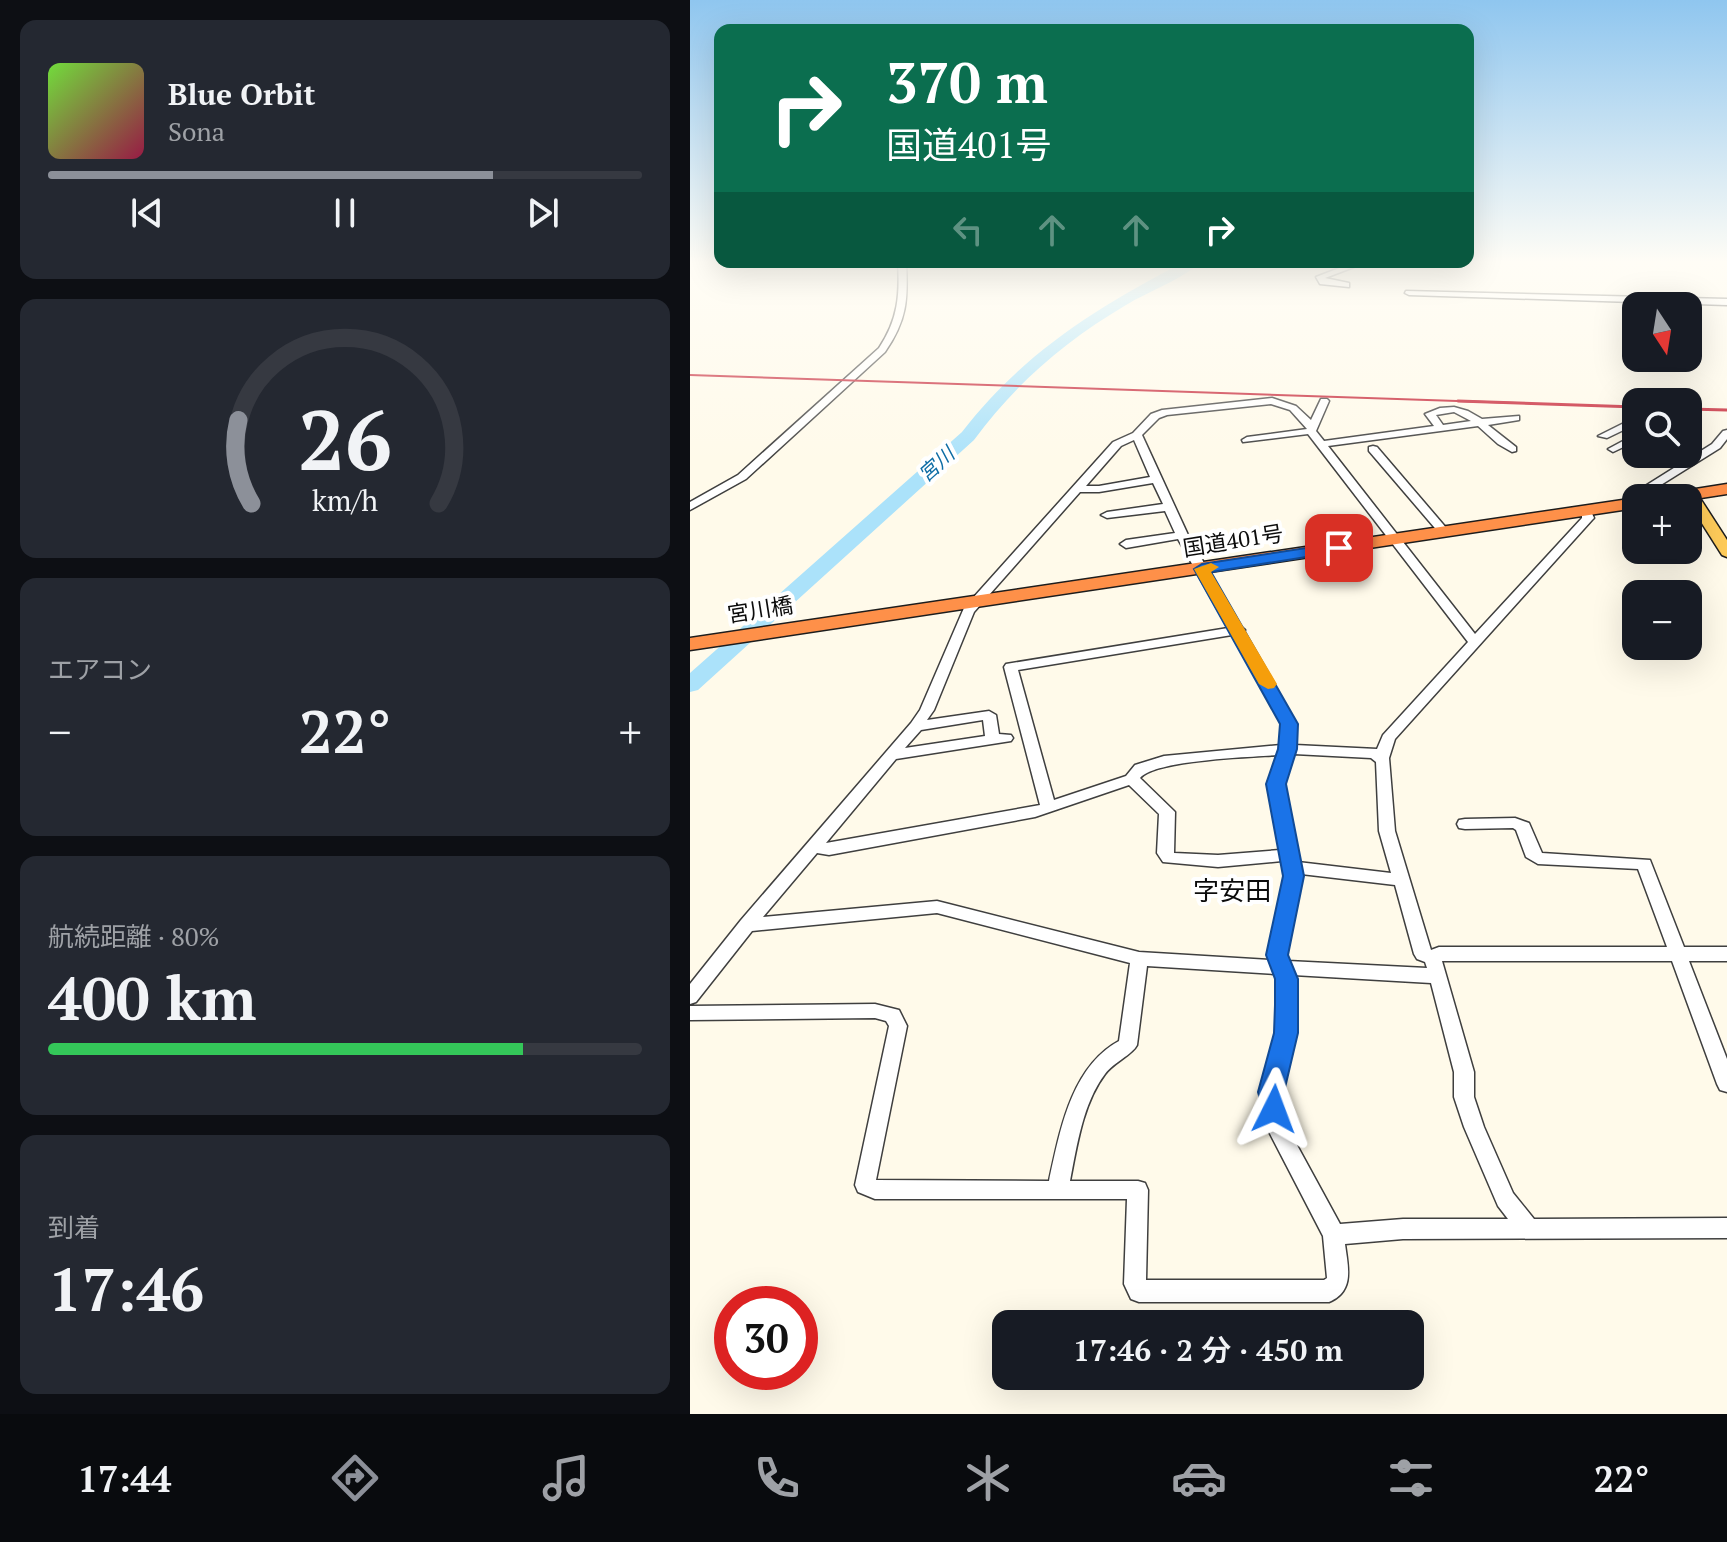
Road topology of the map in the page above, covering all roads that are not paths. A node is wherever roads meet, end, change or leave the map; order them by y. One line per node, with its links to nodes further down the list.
1 (898, 328): 25 (street)
2 (1324, 401): 7 (street)
3 (1515, 418): 4 (street)
4 (1482, 422): 5 (street); 5 (street); 15 (street)
5 (1440, 427): 12 (street)
6 (1622, 427): 10 (street)
7 (1311, 429): 9 (street); 11 (street); 12 (street)
8 (1727, 433): 17 (street)
9 (1137, 435): 19 (street); 21 (street)
10 (1622, 437)
11 (1247, 440)
12 (1321, 444): 32 (street)
13 (1622, 445): 16 (street)
14 (1373, 449): 30 (street)
15 (1512, 449)
16 (1613, 449)
17 (1702, 454)
18 (1681, 468): 20 (street)
19 (1156, 479): 21 (street); 26 (street)
20 (1658, 484)
21 (1075, 489): 36 (street)
22 (1727, 489): 23 (highway)
23 (1702, 493)
24 (1622, 505): 27 (highway, 国道401号)
25 (690, 507)
26 (1168, 507): 29 (street); 31 (street)
27 (1586, 511): 30 (highway, 国道401号); 39 (street)
28 (1702, 512): 34 (main road)
29 (1107, 515)
30 (1444, 532): 32 (highway, 国道401号)
31 (1182, 535): 33 (street); 35 (street)
32 (1393, 539): 35 (highway, 国道401号); 39 (street)
33 (1126, 544)
34 (1727, 552)
35 (1202, 569): 36 (highway, 国道401号); 38 (street)
36 (976, 602): 37 (highway, 国道401号); 41 (street)
37 (837, 622): 40 (highway, 宮川橋)
38 (1239, 630): 42 (street); 46 (street)
39 (1475, 643): 44 (street)
40 (690, 644)
41 (916, 726): 43 (street); 43 (street)
42 (1288, 749): 44 (street); 45 (street); 49 (street)
43 (892, 755): 48 (street)
44 (1382, 758): 50 (street)
45 (1131, 779): 46 (street); 49 (street)
46 (1048, 807): 48 (street)
47 (1465, 824): 52 (street)
48 (814, 847): 51 (street)
49 (1290, 861): 50 (street); 55 (street)
50 (1401, 880): 56 (street)
51 (747, 925): 54 (street); 57 (street)
52 (1676, 954): 53 (street); 56 (street); 59 (street)
53 (1727, 954)
54 (1139, 959): 55 (street); 60 (street)
55 (1279, 966): 56 (street); 63 (street)
56 (1435, 967): 62 (street)
57 (690, 997)
58 (690, 1013): 60 (street)
59 (1727, 1084)
60 (1058, 1188): 63 (street)
61 (1727, 1228): 62 (street)
62 (1529, 1229): 63 (street)
63 (1334, 1235)

